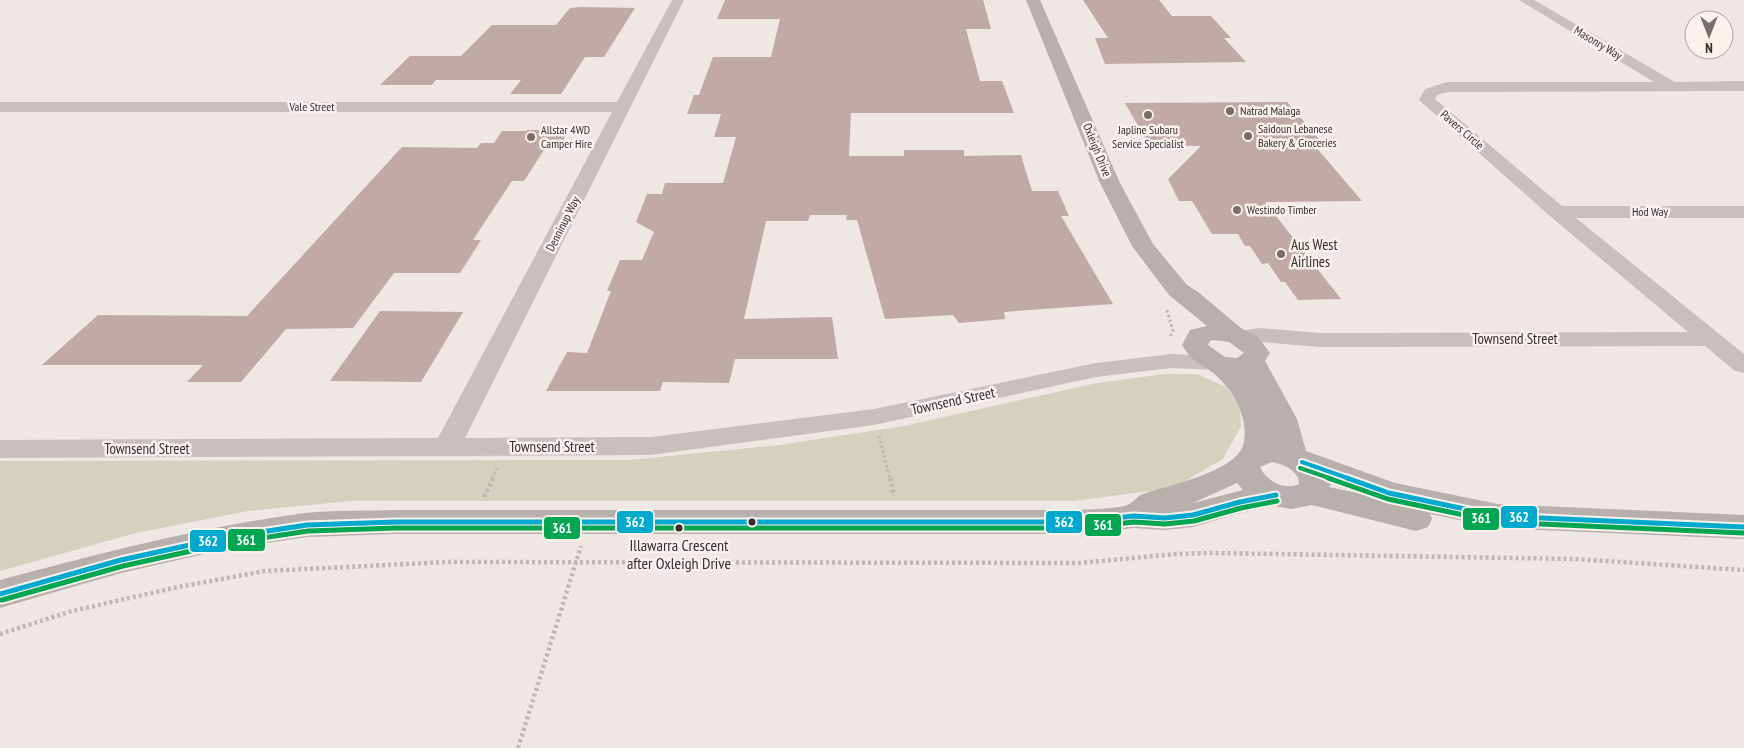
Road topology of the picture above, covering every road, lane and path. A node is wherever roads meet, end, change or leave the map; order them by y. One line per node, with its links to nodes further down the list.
1 (678, 0): 7 (street, Denninup Way)
2 (1033, 0): 10 (street, Oxleigh Drive)
3 (1525, 0): 4 (street, Masonry Way)
4 (1672, 86): 5 (street, Pavers Circle); 8 (street, Pavers Circle)
5 (1744, 86)
6 (0, 106): 7 (street, Vale Street)
7 (624, 107): 18 (street, Denninup Way)
8 (1557, 212): 9 (street, Hod Way); 12 (street, Pavers Circle)
9 (1744, 212)
10 (1178, 290): 11 (street, Oxleigh Drive); 13 (street, Oxleigh Drive)
11 (1198, 338): 13 (street); 14 (street, Oxleigh Drive); 16 (street, Townsend Street)
12 (1711, 339): 13 (street, Townsend Street); 15 (street, Pavers Circle)
13 (1245, 347): 14 (street); 21 (street, Oxleigh Drive)
14 (1217, 363): 16 (street, Townsend Street); 22 (street)
15 (1744, 366)
16 (1096, 370): 17 (street, Townsend Street)
17 (874, 417): 19 (street, Townsend Street); 25 (path)
18 (447, 447): 19 (street, Townsend Street); 20 (street, Townsend Street)
19 (507, 447): 26 (path)
20 (0, 448)
21 (1297, 459): 22 (street); 23 (street); 29 (street)
22 (1250, 461): 24 (street); 27 (street)
23 (1309, 494): 24 (street); 30 (street)
24 (1276, 495): 27 (street)
25 (894, 496)
26 (484, 497)
27 (1134, 516): 28 (street)
28 (589, 522): 31 (path); 33 (street)
29 (1744, 527)
30 (1744, 544)
31 (577, 562): 32 (path); 34 (path); 35 (path)
32 (1744, 570)
33 (0, 594)
34 (0, 634)
35 (518, 748)

